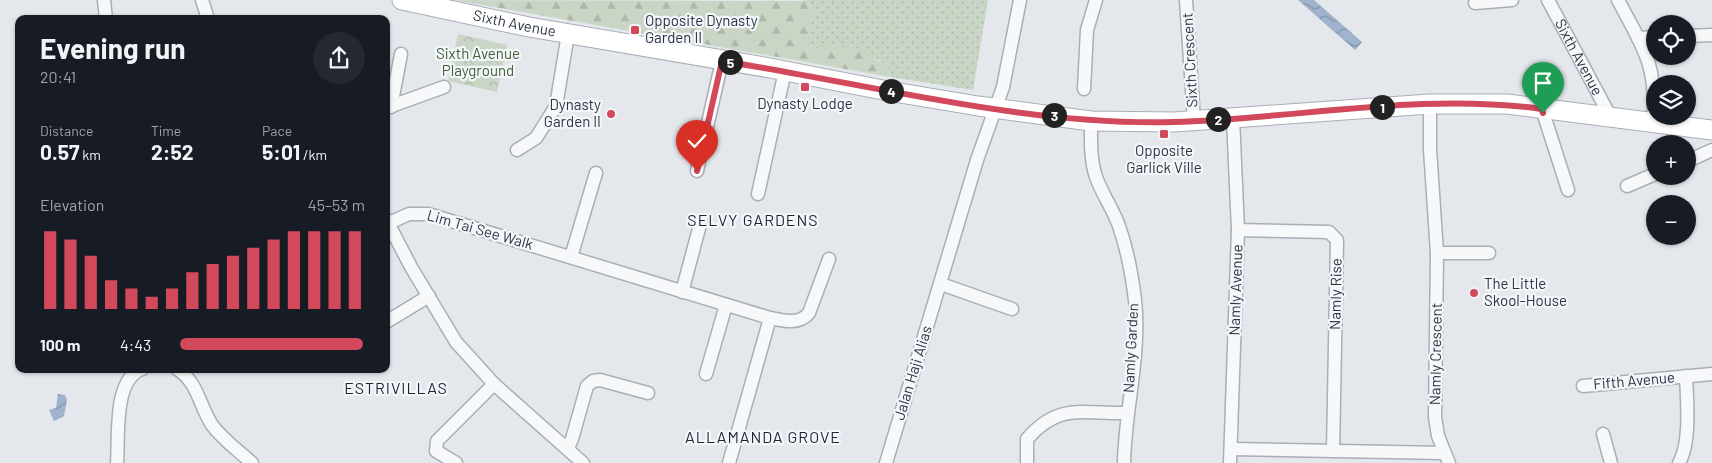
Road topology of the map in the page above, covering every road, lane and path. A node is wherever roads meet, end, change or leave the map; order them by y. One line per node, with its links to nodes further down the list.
1 (104, 0): 11 (street)
2 (202, 0): 12 (street)
3 (402, 0): 13 (main road, Sixth Avenue)
4 (1020, 0): 27 (street, Jalan Haji Alias)
5 (1096, 0): 23 (street)
6 (1186, 0): 32 (street, Sixth Crescent)
7 (1512, 0): 10 (street)
8 (1548, 0): 29 (street, Sixth Avenue)
9 (1618, 0): 16 (street)
10 (1475, 3)
11 (106, 15)
12 (207, 15)
13 (568, 34): 19 (main road, Sixth Avenue); 36 (street, Sixth Avenue)
14 (1712, 35): 15 (street)
15 (1696, 36)
16 (1638, 38): 17 (street); 21 (street)
17 (1646, 38)
18 (401, 54): 24 (street)
19 (722, 61): 20 (main road, Sixth Avenue); 39 (street)
20 (785, 71): 27 (main road, Sixth Avenue); 44 (street)
21 (1653, 75)
22 (444, 87): 26 (street)
23 (1084, 89)
24 (390, 103)
25 (1430, 104): 28 (main road, Sixth Avenue); 30 (main road, Sixth Avenue); 49 (street, Namly Crescent)
26 (390, 107)
27 (994, 108): 31 (main road, Sixth Avenue); 53 (street, Jalan Haji Alias)
28 (1542, 109): 29 (main road, Sixth Avenue); 43 (street)
29 (1610, 116): 33 (main road, Sixth Avenue)
30 (1233, 118): 32 (main road, Sixth Avenue); 48 (street, Namly Avenue)
31 (1091, 121): 32 (main road, Sixth Avenue); 68 (street, Namly Garden)
32 (1194, 121)
33 (1646, 121)
34 (1674, 125): 35 (main road, Sixth Avenue)
35 (1712, 130)
36 (517, 150)
37 (1712, 150): 38 (street)
38 (1696, 157)
39 (697, 171)
40 (596, 173): 51 (street)
41 (1646, 178): 42 (street)
42 (1627, 186)
43 (1568, 190)
44 (758, 194)
45 (390, 220): 51 (street, Lim Tai See Walk)
46 (701, 221): 54 (street)
47 (390, 225): 55 (street)
48 (1238, 230): 71 (street, Namly Avenue); 72 (street, Namly Rise)
49 (1437, 253): 50 (street); 73 (street, Namly Crescent)
50 (1489, 253)
51 (571, 257): 54 (street, Lim Tai See Walk)
52 (829, 260): 58 (street, Lim Tai See Walk)
53 (941, 284): 57 (street); 79 (street, Jalan Haji Alias)
54 (682, 292): 56 (street, Lim Tai See Walk)
55 (429, 296): 59 (street); 65 (street)
56 (726, 305): 58 (street, Lim Tai See Walk); 62 (street)
57 (1012, 309)
58 (770, 318): 78 (street)
59 (390, 320)
60 (136, 373): 74 (street)
61 (182, 373): 75 (street)
62 (706, 374)
63 (1712, 374): 64 (street, Fifth Avenue)
64 (1686, 376): 66 (street, Fifth Avenue); 84 (street, Fifth Avenue)
65 (494, 384): 70 (street); 76 (street)
66 (1583, 386)
67 (648, 393): 70 (street)
68 (1127, 413): 80 (street); 81 (street, Namly Garden)
69 (1604, 434): 83 (street)
70 (568, 448): 77 (street)
71 (1231, 449): 72 (street, Namly Crescent); 82 (street, Namly Avenue)
72 (1333, 451): 73 (street, Namly Crescent)
73 (1446, 458)
74 (117, 463)
75 (252, 463)
76 (456, 463)
77 (583, 463)
78 (729, 463)
79 (886, 463)
80 (1027, 463)
81 (1124, 463)
82 (1230, 463)
83 (1611, 463)
84 (1679, 463)

